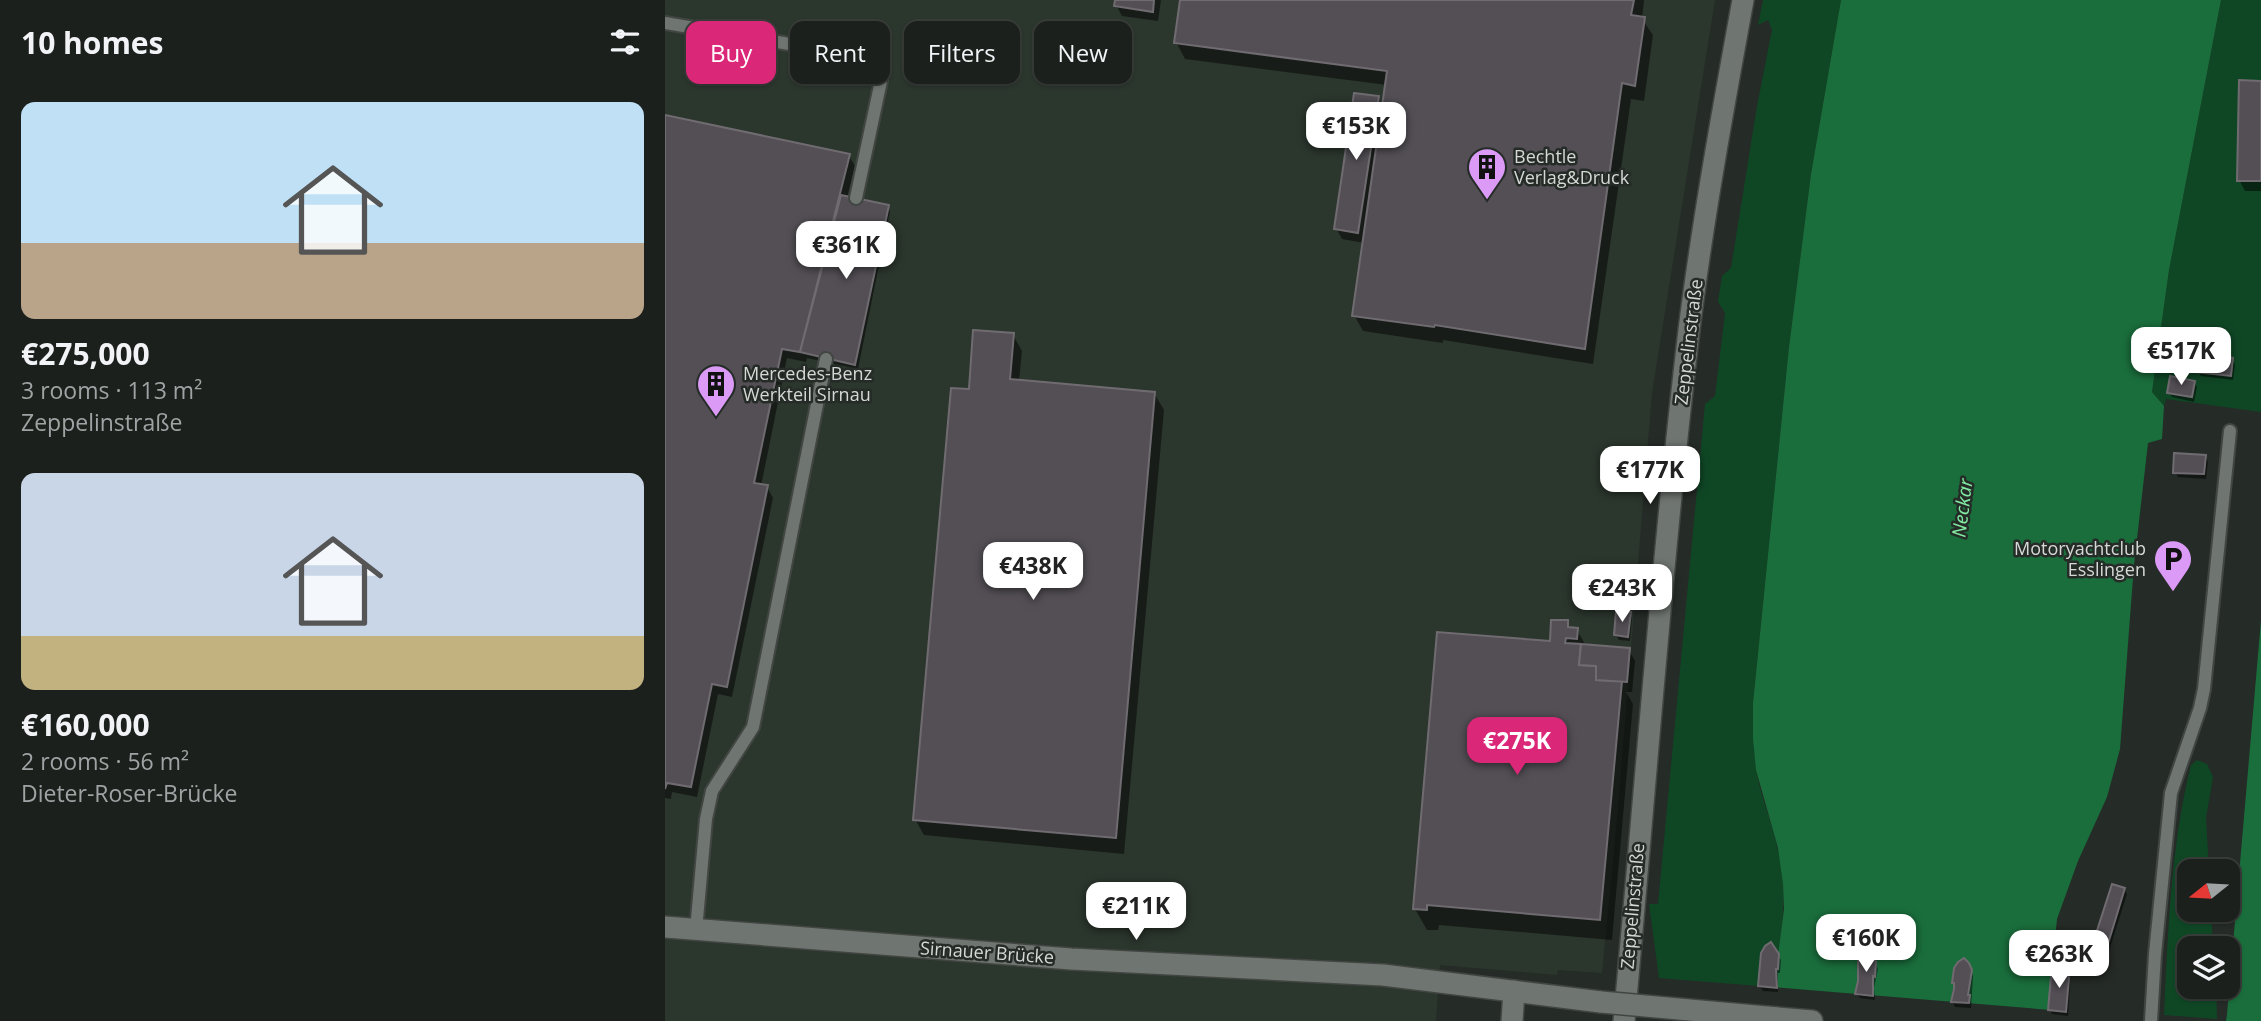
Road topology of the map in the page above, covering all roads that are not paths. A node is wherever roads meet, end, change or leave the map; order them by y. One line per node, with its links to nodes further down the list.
1 (1743, 0): 11 (main road, Zeppelinstraße)
2 (665, 23): 3 (lane)
3 (856, 198)
4 (826, 359): 7 (lane)
5 (2230, 431): 9 (lane)
6 (665, 927): 7 (main road, Sirnauer Brücke)
7 (696, 930): 8 (main road, Sirnauer Brücke)
8 (1514, 991): 10 (main road); 12 (main road, Sirnauer Brücke, bridge)
9 (2151, 1020)
10 (1512, 1021)
11 (1623, 1021)
12 (1812, 1021)

